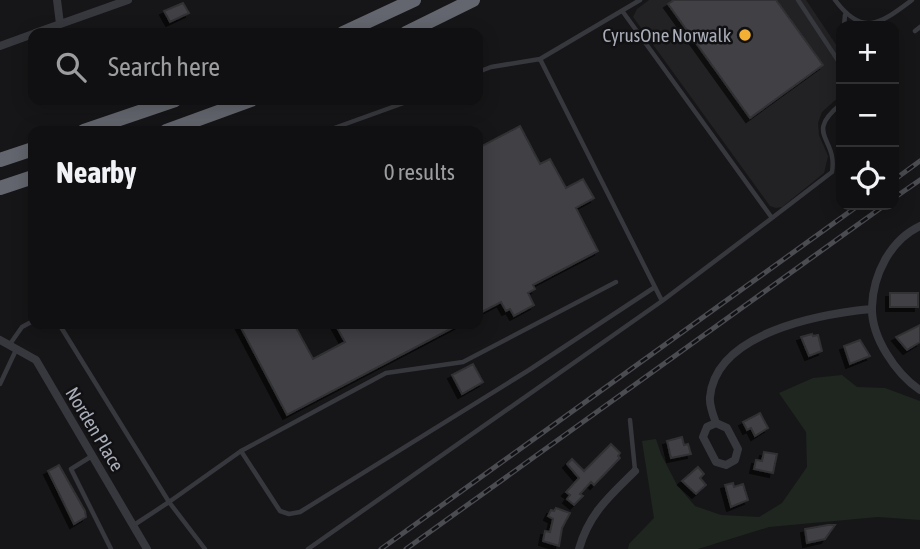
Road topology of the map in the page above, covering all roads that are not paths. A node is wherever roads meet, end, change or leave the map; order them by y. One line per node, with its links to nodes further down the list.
1 (57, 0): 14 (street)
2 (128, 0): 14 (street)
3 (414, 0): 16 (highway)
4 (473, 0): 17 (highway)
5 (640, 0): 9 (lane)
6 (798, 0): 20 (lane)
7 (835, 0): 10 (lane)
8 (912, 0): 13 (lane)
9 (623, 12): 21 (lane); 34 (lane)
10 (845, 14): 11 (lane); 12 (lane)
11 (844, 21)
12 (855, 21)
13 (884, 21)
14 (60, 24): 15 (street)
15 (50, 28)
16 (354, 28)
17 (416, 28)
18 (28, 36): 19 (street)
19 (0, 46)
20 (836, 57)
21 (540, 59): 22 (lane); 37 (lane)
22 (483, 70)
23 (160, 105): 27 (highway)
24 (237, 105): 28 (highway)
25 (398, 105): 29 (lane)
26 (836, 108): 34 (lane)
27 (99, 126)
28 (180, 126)
29 (340, 126)
30 (28, 151): 31 (highway)
31 (0, 160)
32 (28, 179): 33 (highway)
33 (0, 188)
34 (772, 219): 38 (lane)
35 (920, 226): 39 (street)
36 (616, 282): 48 (lane)
37 (654, 287): 38 (lane); 48 (lane)
38 (662, 301): 56 (lane)
39 (872, 309): 45 (street); 47 (street)
40 (28, 324): 43 (lane)
41 (62, 329): 51 (lane)
42 (0, 340): 43 (street, Norden Place)
43 (13, 347): 44 (lane); 49 (street, Norden Place)
44 (0, 384)
45 (920, 390)
46 (630, 420): 50 (lane)
47 (716, 423): 47 (street)
48 (241, 452): 51 (lane)
49 (92, 455): 52 (street, Norden Place); 53 (lane)
50 (635, 471): 57 (street)
51 (169, 502): 52 (lane); 55 (lane)
52 (133, 525): 54 (street, Norden Place)
53 (111, 549)
54 (148, 549)
55 (205, 549)
56 (308, 549)
57 (579, 549)

